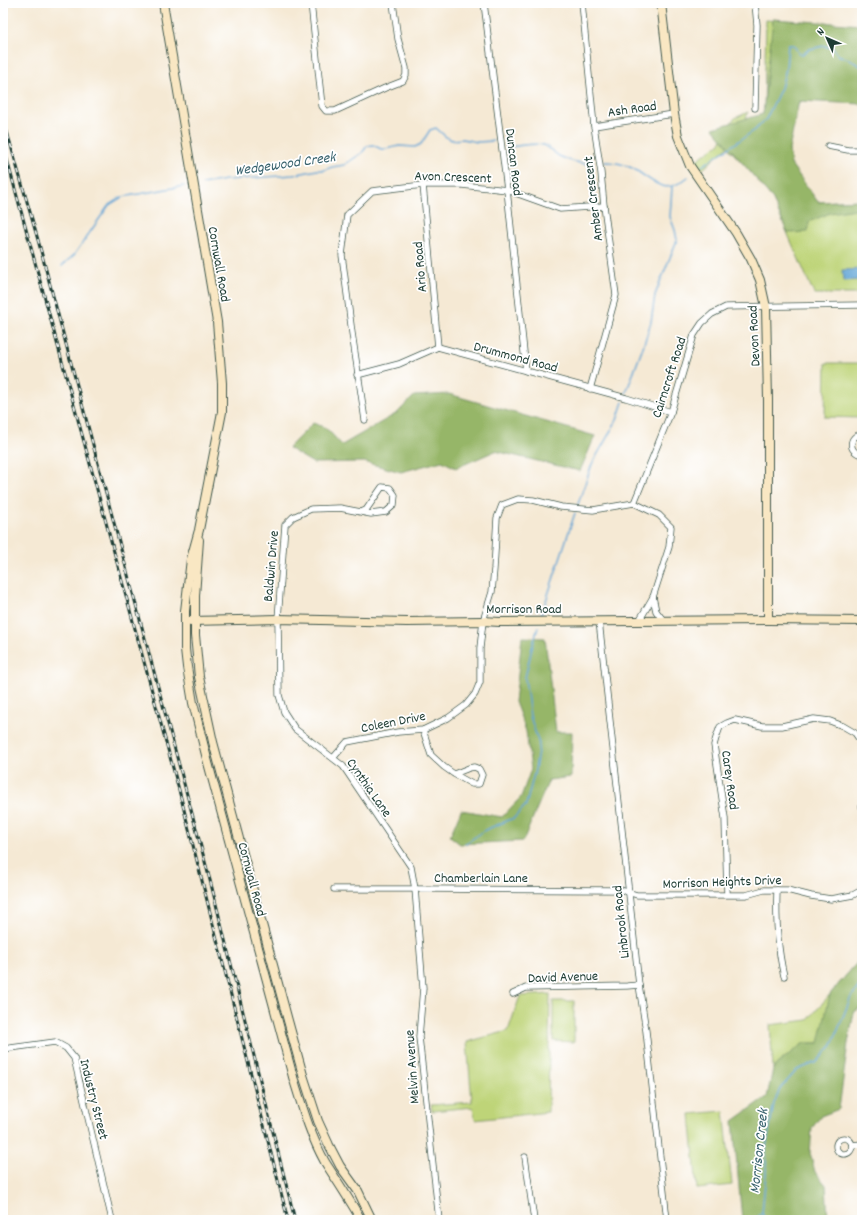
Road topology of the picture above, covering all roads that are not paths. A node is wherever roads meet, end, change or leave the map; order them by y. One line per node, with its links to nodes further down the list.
1 (163, 3): 28 (main road, Cornwall Road)
2 (311, 3): 3 (street)
3 (393, 3)
4 (484, 3): 14 (street, Duncan Road)
5 (582, 3): 10 (street, Amber Crescent)
6 (661, 3): 9 (main road, Devon Road)
7 (755, 3): 8 (street)
8 (756, 108)
9 (674, 114): 10 (street, Ash Road); 17 (main road, Devon Road)
10 (594, 126): 15 (street, Amber Crescent)
11 (828, 146): 12 (street)
12 (862, 150)
13 (423, 185): 14 (street, Avon Crescent); 18 (street, Ario Road); 20 (street, Avon Crescent)
14 (507, 190): 15 (street, Avon Crescent); 19 (street, Duncan Road)
15 (604, 206): 21 (street, Amber Crescent)
16 (862, 305): 17 (street, Cairncroft Road)
17 (766, 306): 22 (street, Cairncroft Road); 33 (main road, Devon Road)
18 (438, 347): 19 (street, Drummond Road); 20 (street)
19 (526, 371): 21 (street, Drummond Road)
20 (358, 375): 23 (street, Avon Crescent)
21 (590, 389): 22 (street, Drummond Road)
22 (671, 412): 26 (street, Cairncroft Road)
23 (364, 420)
24 (862, 434): 25 (street)
25 (862, 455)
26 (634, 503): 29 (street); 35 (street, Coleen Drive)
27 (361, 512): 27 (street, Baldwin Drive); 30 (street, Baldwin Drive)
28 (200, 530): 31 (main road, Cornwall Road); 34 (main road, Cornwall Road)
29 (653, 597): 32 (street); 37 (street)
30 (278, 619): 31 (main road, Morrison Road); 35 (main road, Morrison Road); 41 (street, Cynthia Lane)
31 (195, 620): 34 (main road, Morrison Road); 60 (main road, Cornwall Road)
32 (663, 620): 33 (main road, Morrison Road); 37 (main road, Morrison Road)
33 (768, 620): 38 (main road, Morrison Road)
34 (185, 621): 59 (main road, Cornwall Road)
35 (483, 621): 36 (main road, Morrison Road); 39 (street, Coleen Drive)
36 (599, 621): 37 (main road, Morrison Road); 49 (street, Linbrook Road)
37 (639, 621)
38 (862, 621)
39 (423, 730): 41 (street, Coleen Drive); 42 (street)
40 (862, 743): 50 (street, Carey Road)
41 (334, 758): 46 (street, Cynthia Lane)
42 (454, 774): 42 (street)
43 (862, 801): 44 (street)
44 (862, 807)
45 (334, 889): 46 (street, Chamberlain Lane)
46 (415, 889): 49 (street, Chamberlain Lane); 61 (street, Melvin Avenue)
47 (777, 890): 48 (street, Morrison Heights Drive); 50 (street, Morrison Heights Drive); 51 (street)
48 (862, 890)
49 (628, 892): 50 (street, Morrison Heights Drive); 52 (street, Linbrook Road)
50 (727, 894)
51 (784, 976)
52 (639, 985): 53 (street, David Avenue); 63 (street, Linbrook Road)
53 (513, 994)
54 (3, 1049): 58 (street, Industry Street)
55 (862, 1144): 56 (street)
56 (852, 1145)
57 (525, 1157): 62 (street)
58 (112, 1220)
59 (361, 1220)
60 (372, 1220)
61 (439, 1220)
62 (534, 1220)
63 (667, 1220)

